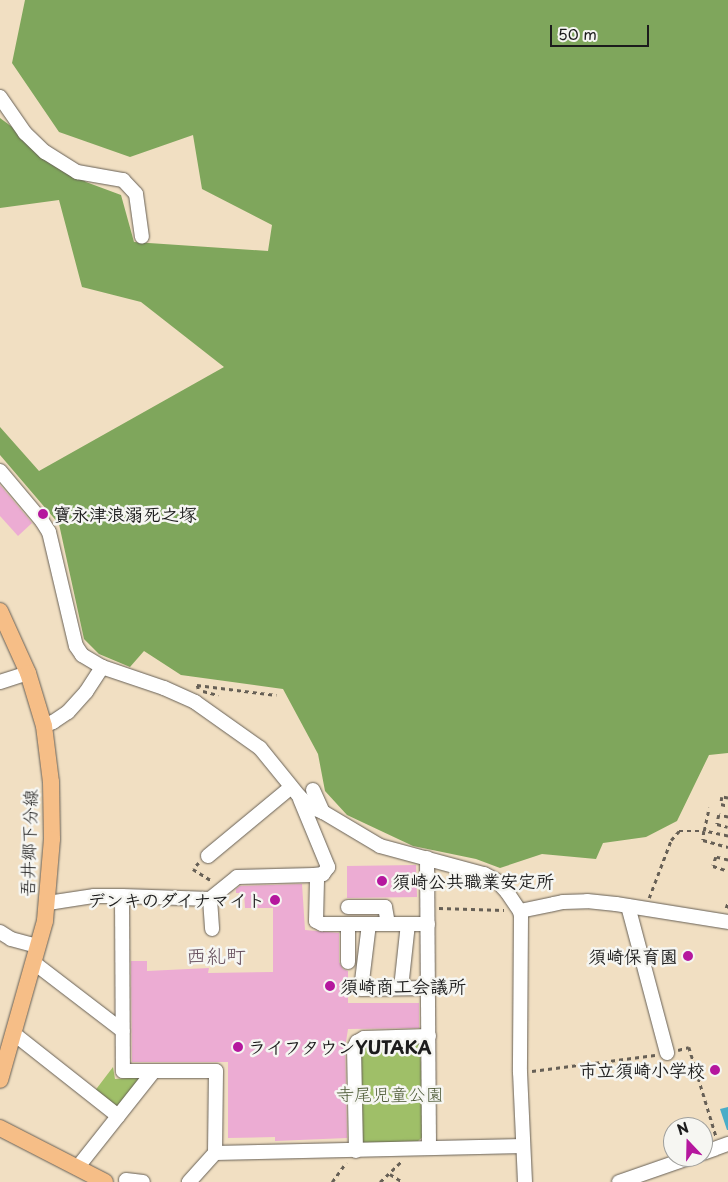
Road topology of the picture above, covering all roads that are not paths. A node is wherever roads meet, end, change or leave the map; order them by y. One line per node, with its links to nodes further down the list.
1 (0, 97): 2 (street)
2 (142, 237)
3 (0, 471): 5 (street)
4 (0, 612): 6 (main road, 吾井郷下分線)
5 (102, 667): 8 (street); 10 (street)
6 (28, 673): 7 (street); 8 (main road, 吾井郷下分線)
7 (0, 682)
8 (44, 726): 17 (main road, 吾井郷下分線)
9 (313, 790): 11 (street)
10 (295, 792): 11 (street); 12 (street); 14 (street)
11 (323, 812): 13 (street)
12 (208, 856)
13 (427, 858): 20 (street); 26 (street)
14 (314, 875): 16 (street); 22 (street)
15 (122, 896): 16 (street); 17 (street); 34 (street)
16 (210, 899): 27 (street)
17 (48, 903): 29 (main road, 吾井郷下分線)
18 (628, 906): 20 (street); 21 (street); 38 (street)
19 (348, 907): 24 (street)
20 (520, 911): 43 (street)
21 (728, 922)
22 (348, 924): 23 (street); 31 (street)
23 (369, 924): 24 (street); 32 (street)
24 (388, 924): 25 (street)
25 (408, 924): 26 (street); 32 (street)
26 (428, 924): 33 (street)
27 (212, 929)
28 (0, 932): 29 (street)
29 (37, 946): 30 (main road, 吾井郷下分線)
30 (33, 962): 34 (street); 35 (main road, 吾井郷下分線)
31 (348, 962)
32 (401, 988): 33 (street)
33 (429, 988): 36 (street)
34 (123, 1031): 39 (street)
35 (13, 1033): 37 (main road, 吾井郷下分線); 41 (street)
36 (428, 1036): 44 (street); 45 (street)
37 (4, 1050): 40 (main road, 吾井郷下分線)
38 (667, 1053)
39 (153, 1072): 41 (street); 46 (street)
40 (0, 1080)
41 (118, 1116): 48 (street)
42 (0, 1128): 48 (main road)
43 (523, 1146): 44 (street); 53 (street)
44 (429, 1148): 45 (street)
45 (356, 1151): 46 (street)
46 (215, 1153): 52 (street)
47 (663, 1167): 54 (street)
48 (77, 1168): 50 (main road)
49 (126, 1180): 51 (street)
50 (105, 1182)
51 (143, 1182)
52 (189, 1182)
53 (525, 1182)
54 (619, 1182)

